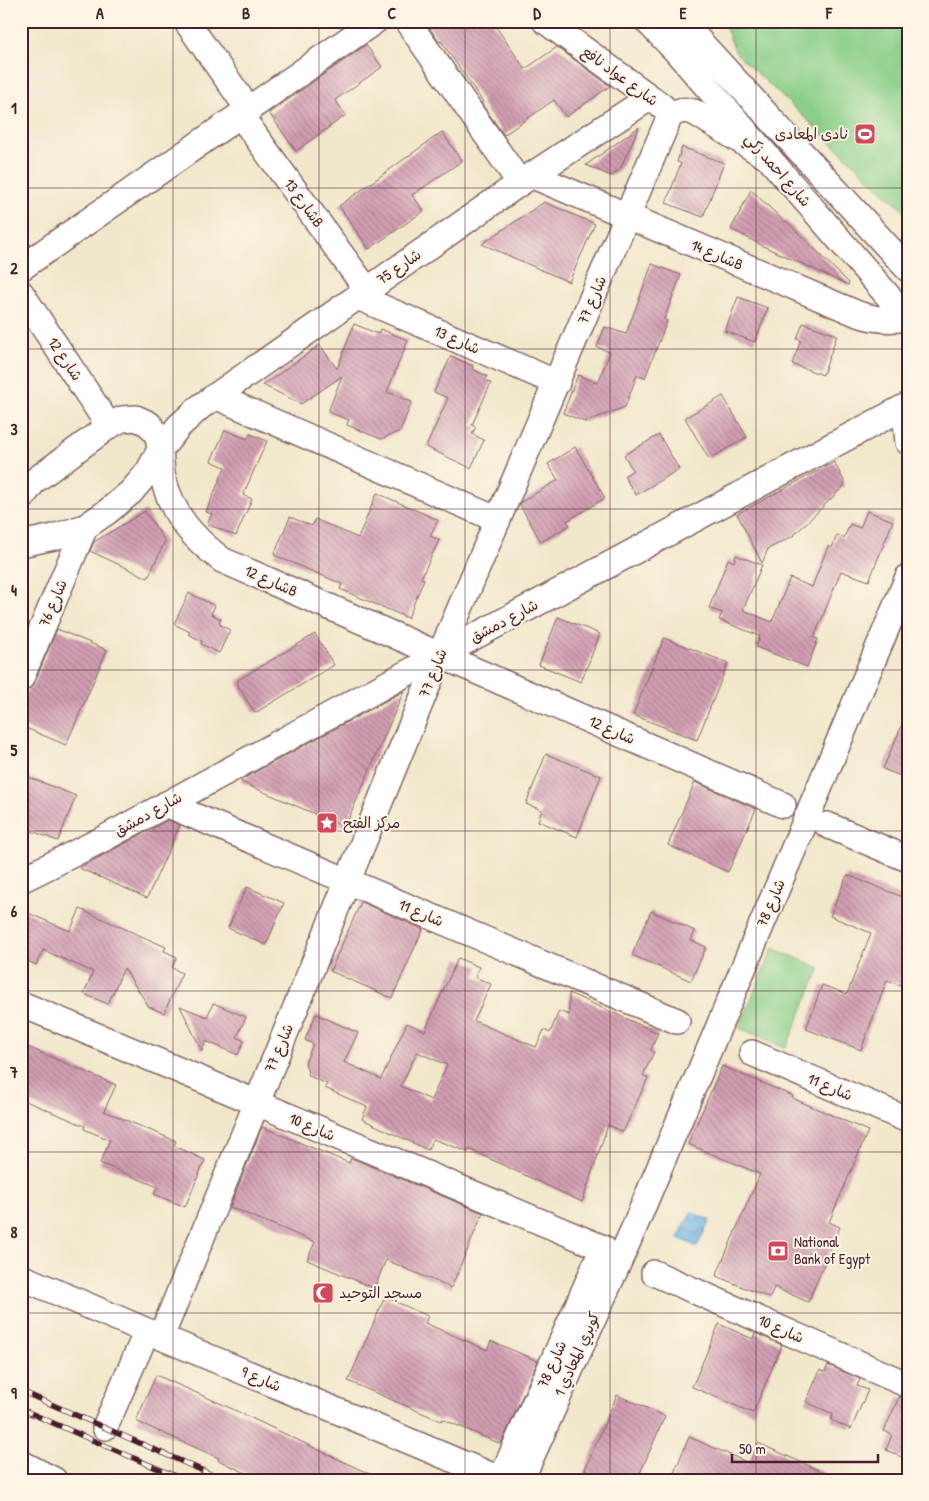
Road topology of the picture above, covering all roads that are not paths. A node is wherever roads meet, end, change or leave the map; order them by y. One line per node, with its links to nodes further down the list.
1 (186, 21): 10 (street, شارع 13B)
2 (375, 21): 10 (street)
3 (407, 21): 13 (street)
4 (545, 21): 7 (street, شارع عواد نافع)
5 (647, 21): 8 (street, شارع احمد زكي)
6 (682, 22): 8 (street); 16 (street, شارع احمد زكي)
7 (574, 30): 9 (street, شارع عواد نافع)
8 (677, 52): 12 (street, شارع احمد زكي)
9 (649, 98): 11 (street, شارع عواد نافع); 13 (street, شارع 75)
10 (245, 113): 15 (street); 18 (street, شارع 13B)
11 (673, 113): 12 (street); 14 (street, شارع 77)
12 (767, 158): 19 (street, شارع احمد زكي)
13 (525, 179): 14 (street, شارع 14B); 18 (street, شارع 75)
14 (627, 216): 19 (street, شارع 14B); 20 (street, شارع 77)
15 (21, 268)
16 (908, 269)
17 (21, 293): 24 (street, شارع 12)
18 (362, 294): 20 (street, شارع 13); 21 (street, شارع 75)
19 (908, 318)
20 (556, 383): 28 (street, شارع 77)
21 (215, 396): 26 (street, شارع 75); 28 (street)
22 (908, 405): 32 (street, شارع دمشق)
23 (908, 417): 25 (street)
24 (109, 426): 26 (street); 27 (street)
25 (908, 442)
26 (160, 450): 29 (street, شارع 75); 32 (street, شارع 12B)
27 (21, 499)
28 (498, 520): 32 (street, شارع 77)
29 (85, 528): 30 (street, شارع 75); 33 (street, شارع 76)
30 (21, 544)
31 (908, 578): 45 (street, شارع 78)
32 (440, 655): 34 (street, شارع دمشق); 35 (street, شارع 12); 39 (street, شارع 77)
33 (21, 678)
34 (166, 804): 38 (street, شارع دمشق); 39 (street, شارع 11)
35 (783, 806)
36 (827, 825): 37 (street)
37 (908, 859)
38 (21, 880)
39 (347, 882): 41 (street, شارع 11); 43 (street, شارع 77)
40 (21, 1004): 43 (street, شارع 10)
41 (677, 1021)
42 (752, 1053): 44 (street, شارع 11)
43 (255, 1104): 46 (street, شارع 10); 49 (street, شارع 77)
44 (908, 1120)
45 (634, 1228): 54 (street, كوبري المعادي 1)
46 (603, 1248): 54 (street, شارع 78)
47 (654, 1272): 50 (street, شارع 10)
48 (21, 1277): 49 (street, شارع 9)
49 (154, 1334): 51 (street, شارع 77); 54 (street, شارع 9)
50 (908, 1385)
51 (105, 1427)
52 (21, 1463): 53 (street)
53 (54, 1480)
54 (508, 1480)

